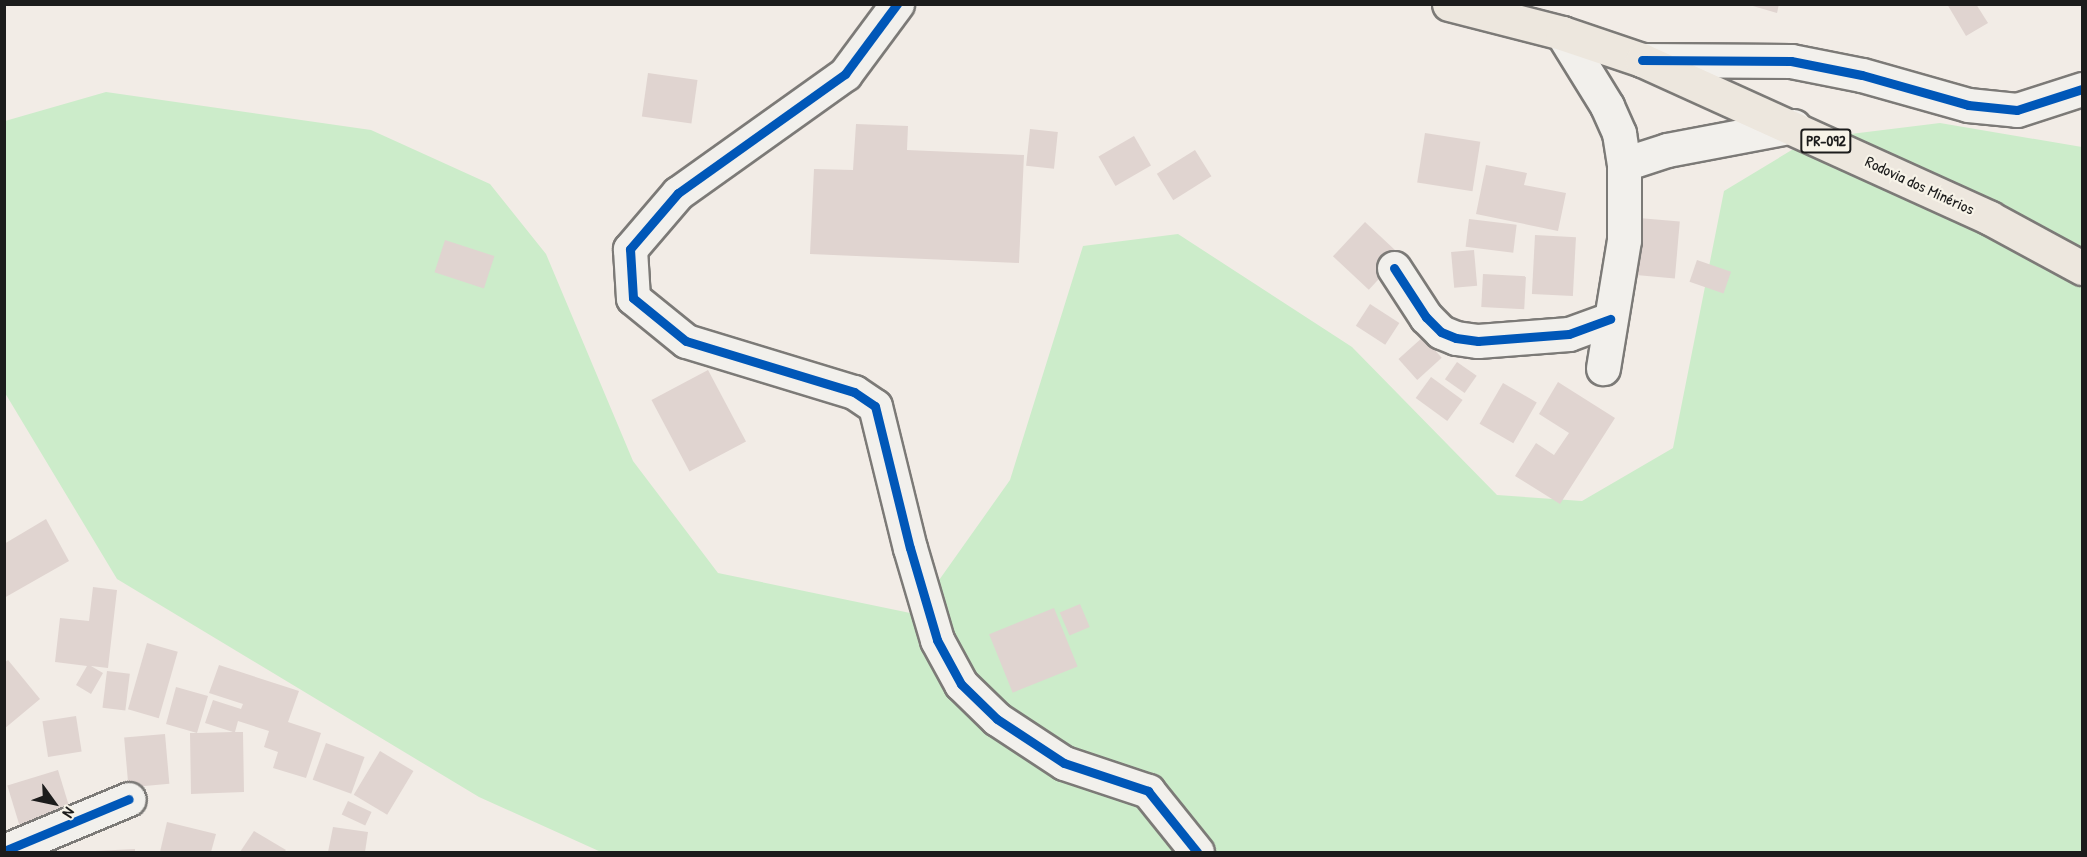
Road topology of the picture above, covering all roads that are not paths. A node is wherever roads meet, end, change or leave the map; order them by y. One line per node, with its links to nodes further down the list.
1 (897, 4): 14 (street)
2 (1449, 4): 3 (main road, Rodovia dos Minérios / PR-092)
3 (1562, 33): 4 (main road, Rodovia dos Minérios / PR-092); 7 (street)
4 (1642, 60): 5 (street); 6 (main road, Rodovia dos Minérios / PR-092)
5 (2082, 89)
6 (1794, 126): 7 (street); 9 (main road, Rodovia dos Minérios / PR-092)
7 (1624, 164): 10 (street)
8 (1394, 268): 10 (street)
9 (2082, 268)
10 (1610, 319): 11 (street)
11 (1603, 368)
12 (129, 799): 13 (street)
13 (4, 851)
14 (1197, 852)

